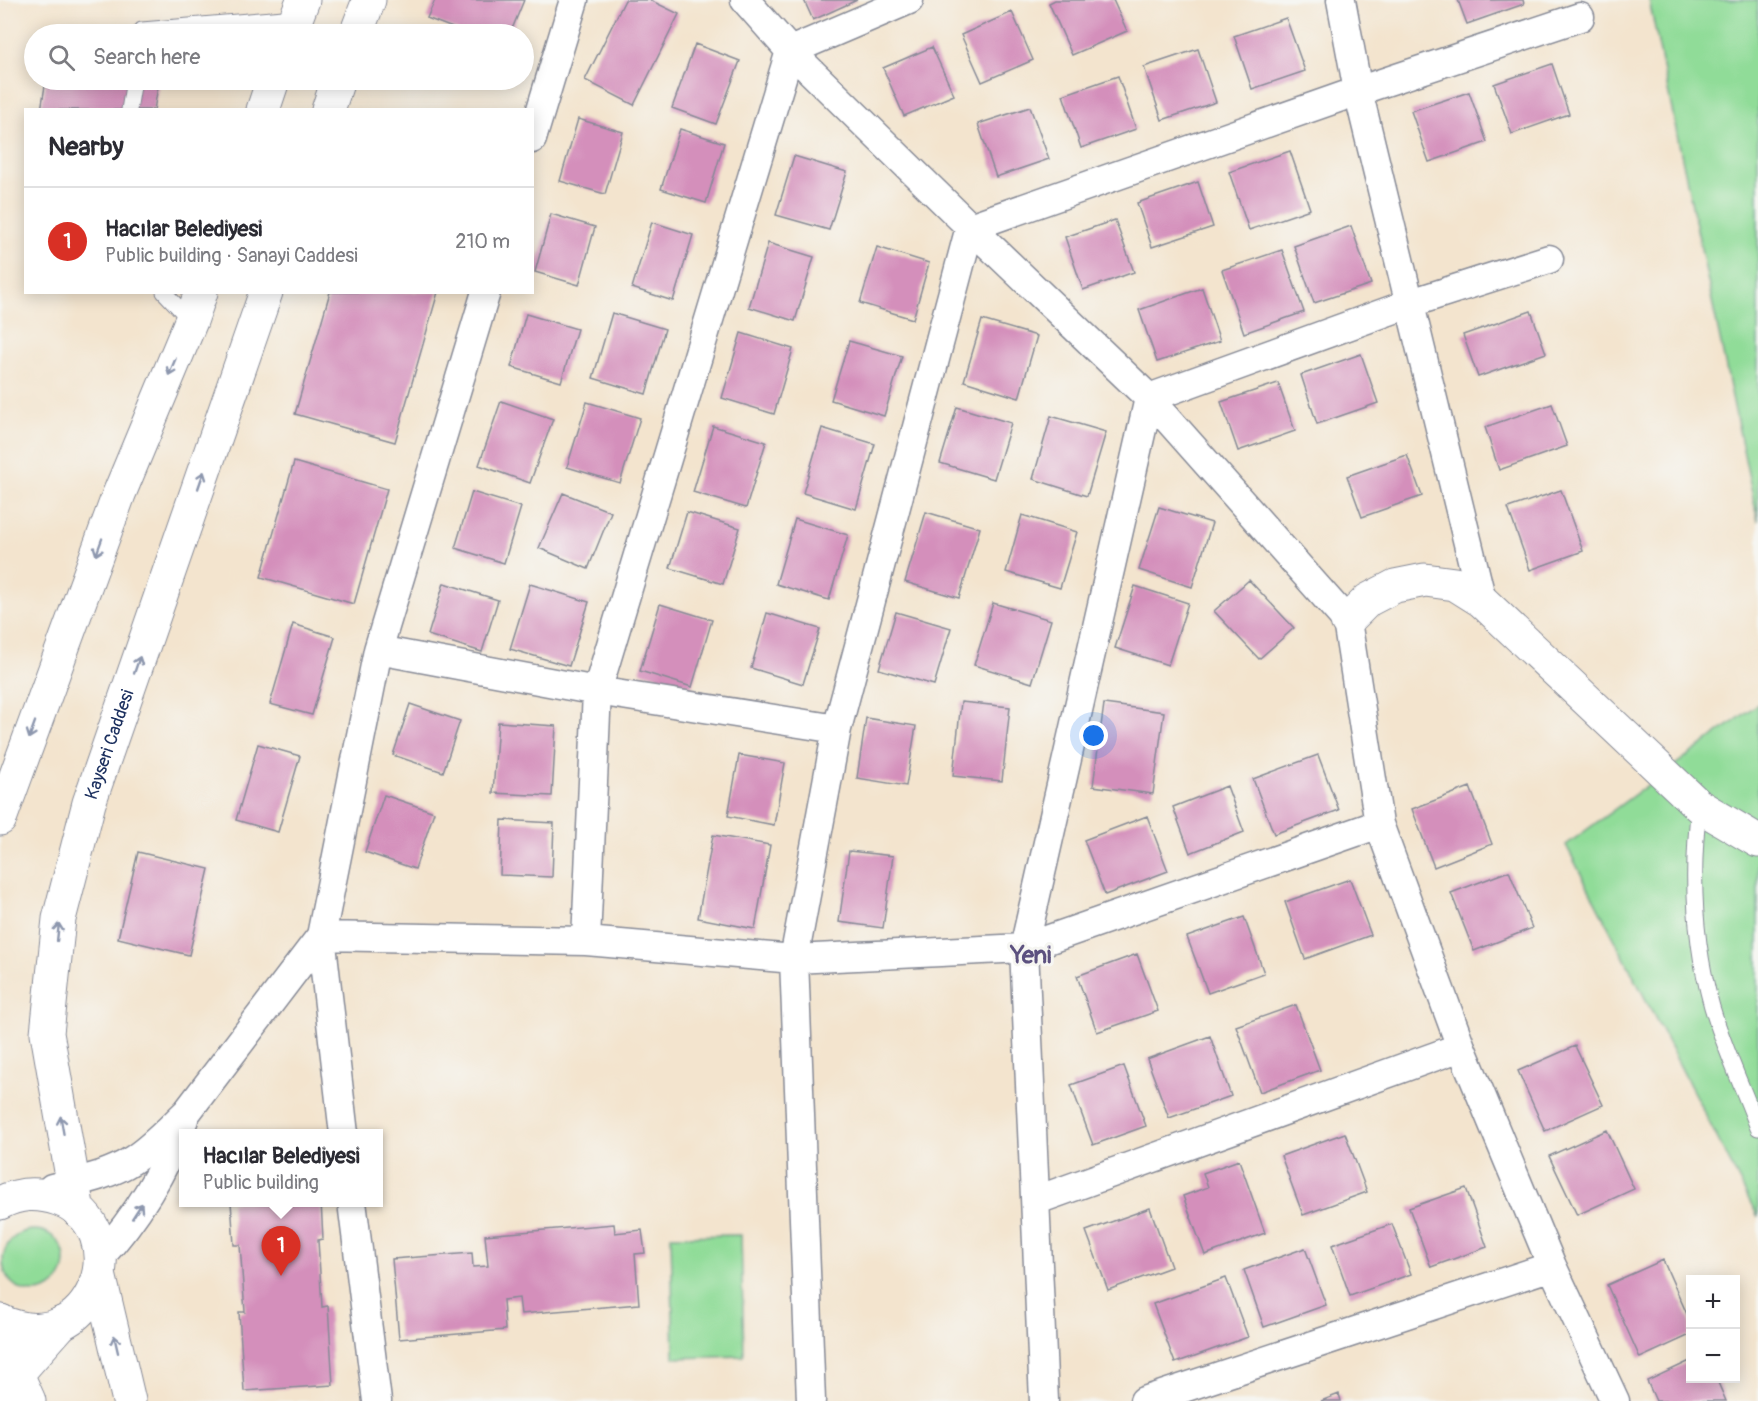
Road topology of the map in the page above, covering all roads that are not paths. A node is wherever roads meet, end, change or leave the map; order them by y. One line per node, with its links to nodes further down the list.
1 (369, 0): 9 (main road)
2 (574, 0): 18 (street)
3 (745, 0): 10 (street)
4 (909, 0): 10 (street)
5 (1341, 0): 14 (street)
6 (296, 17): 8 (lane)
7 (1580, 17): 14 (street)
8 (213, 24)
9 (360, 24)
10 (790, 51): 19 (street); 30 (street)
11 (132, 90): 15 (lane)
12 (270, 90): 16 (main road)
13 (335, 90): 17 (main road)
14 (1358, 91): 19 (street); 24 (street)
15 (129, 108)
16 (264, 108)
17 (329, 108)
18 (534, 132)
19 (970, 227): 26 (street); 31 (street)
20 (1549, 259): 24 (street)
21 (168, 294): 25 (lane)
22 (265, 294): 46 (main road, Kayseri Caddesi, one-way to 22)
23 (485, 294): 29 (street)
24 (1411, 303): 26 (street); 27 (street)
25 (196, 307): 33 (main road, one-way to 33)
26 (1149, 398): 28 (street); 38 (street)
27 (1482, 601): 28 (main road); 32 (main road)
28 (1347, 621): 34 (street)
29 (378, 650): 30 (street); 36 (street)
30 (597, 691): 31 (street); 37 (street)
31 (837, 729): 39 (street)
32 (1699, 806): 35 (main road); 42 (lane)
33 (0, 819)
34 (1379, 824): 38 (street); 40 (street)
35 (1758, 840)
36 (321, 936): 37 (street); 41 (street); 44 (street)
37 (586, 941): 39 (street)
38 (1024, 948): 39 (street); 47 (street)
39 (794, 959): 57 (street)
40 (1461, 1047): 47 (street); 51 (street)
41 (187, 1112): 43 (street, one-way to 41); 46 (street)
42 (1758, 1128)
43 (180, 1129)
44 (343, 1129)
45 (179, 1133): 50 (street, one-way to 45)
46 (75, 1197): 48 (main road); 50 (main road)
47 (1037, 1200): 58 (street)
48 (0, 1203)
49 (353, 1207): 56 (street)
50 (100, 1265): 53 (main road); 55 (main road, one-way to 50)
51 (1552, 1266): 59 (street); 60 (street)
52 (1, 1321): 53 (main road); 54 (main road)
53 (62, 1323): 54 (main road)
54 (15, 1389)
55 (129, 1401)
56 (377, 1401)
57 (811, 1401)
58 (1044, 1401)
59 (1144, 1401)
60 (1615, 1401)

